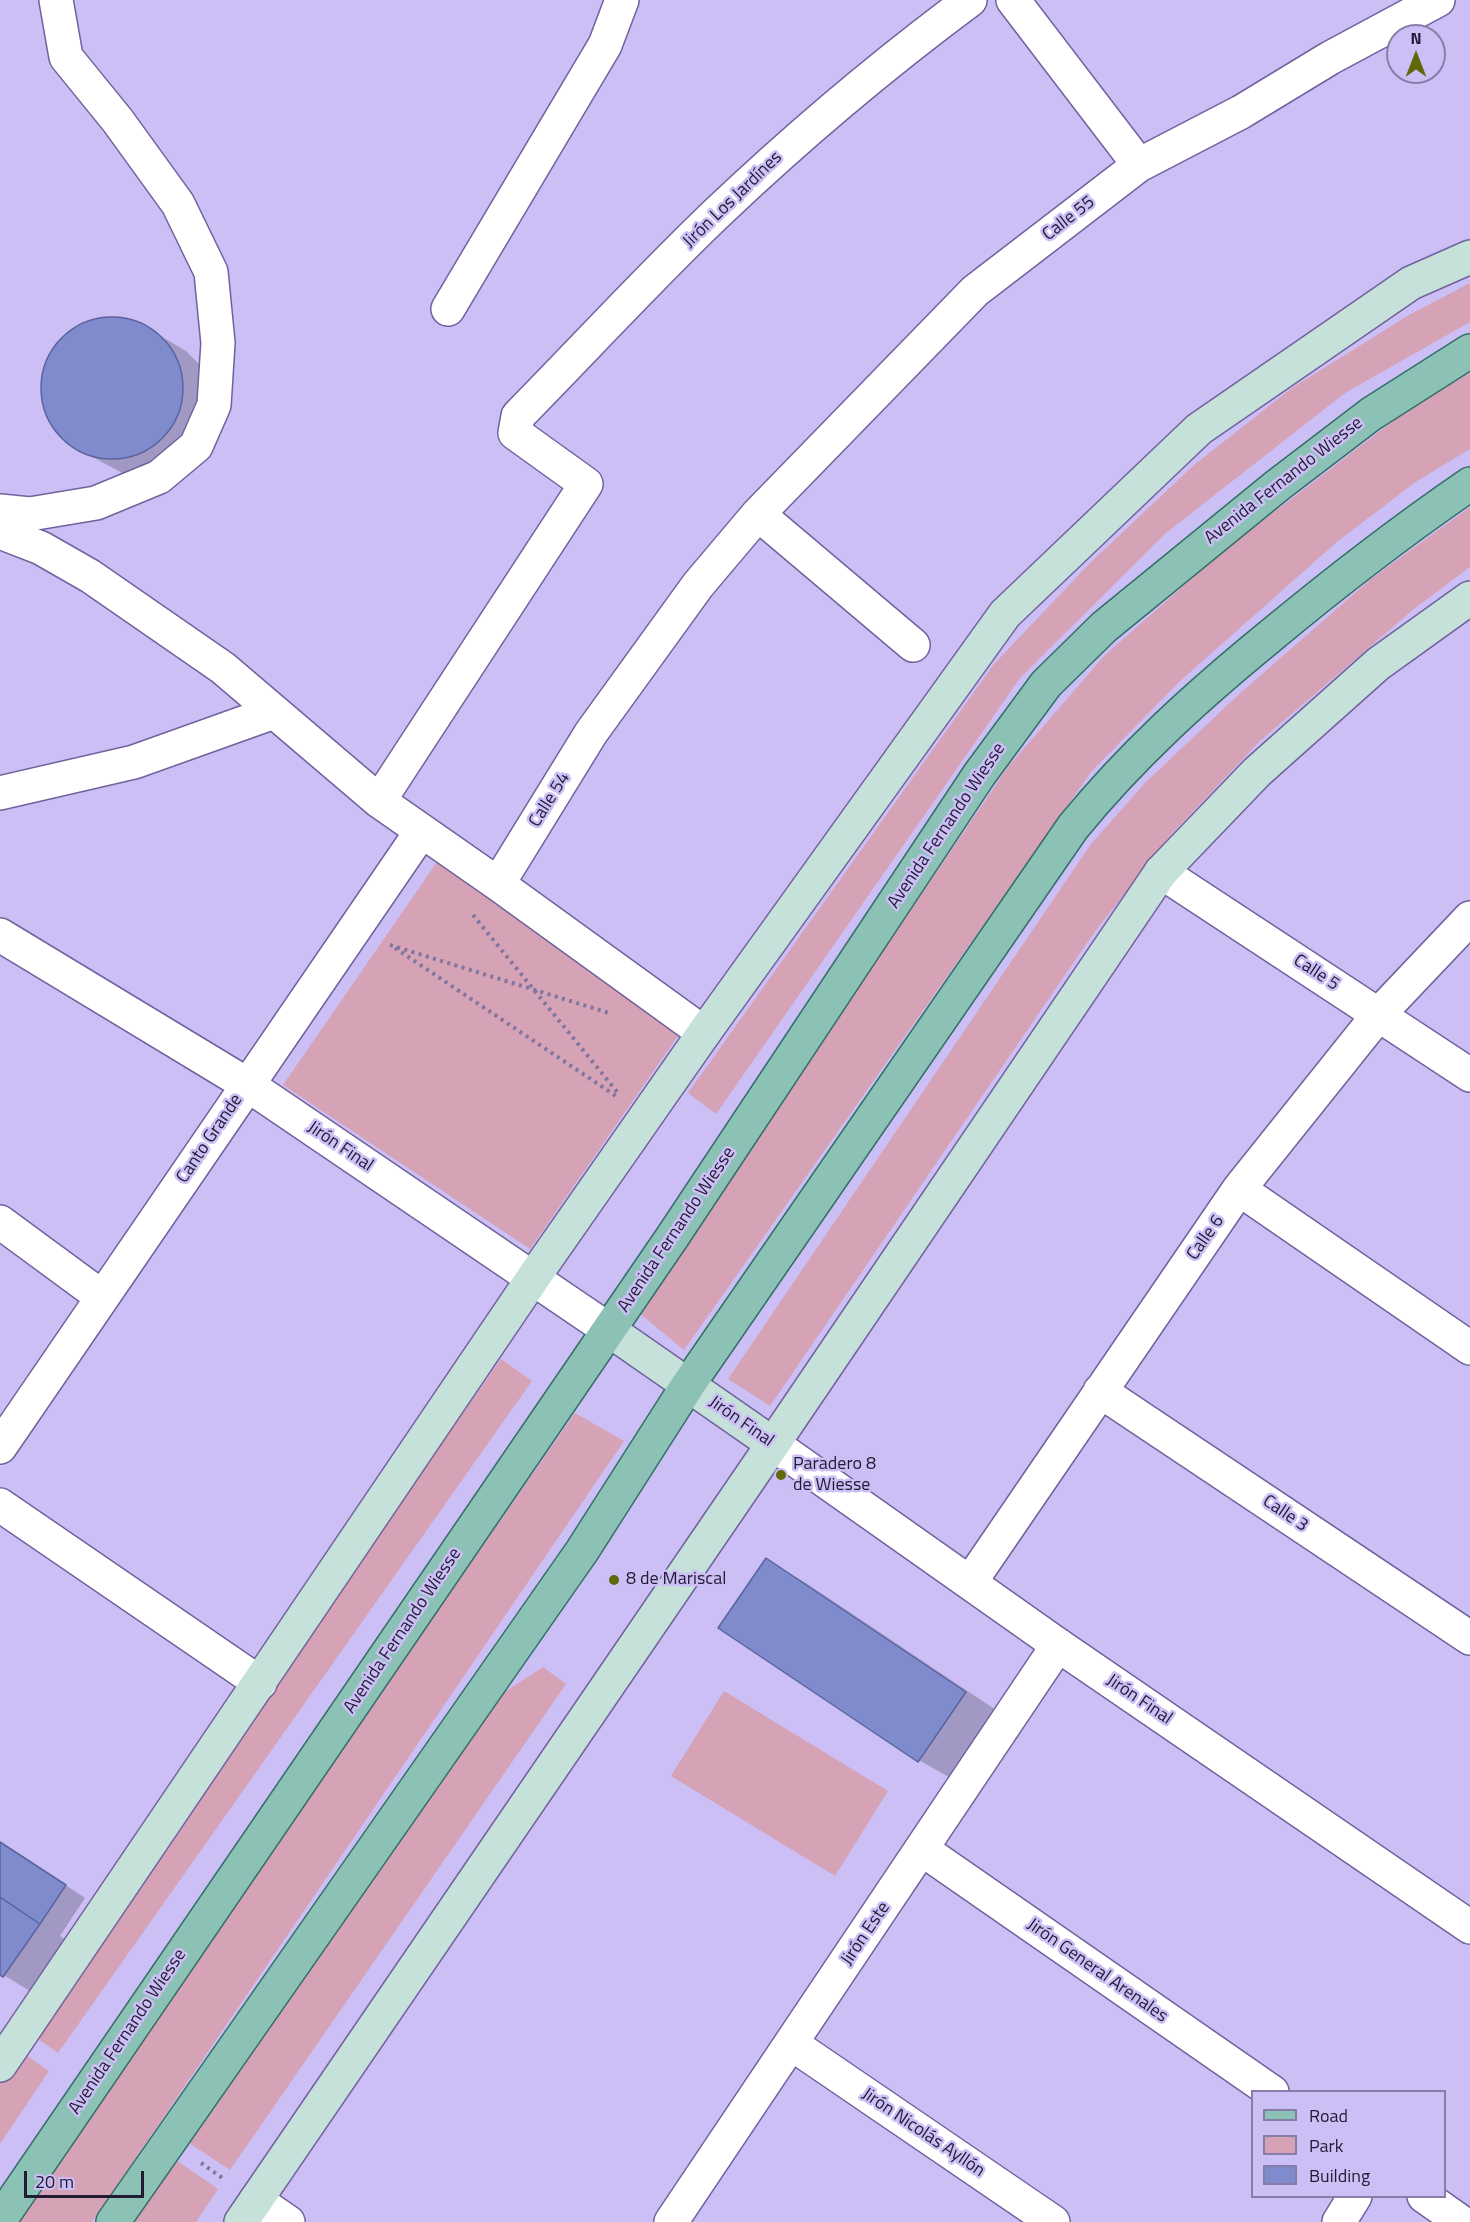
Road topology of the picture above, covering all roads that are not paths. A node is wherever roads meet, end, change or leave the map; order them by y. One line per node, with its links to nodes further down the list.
1 (57, 0): 11 (street)
2 (622, 0): 8 (street)
3 (970, 0): 18 (street, Jirón Los Jardínes)
4 (1013, 0): 6 (street)
5 (1438, 0): 6 (street, Calle 55)
6 (1139, 165): 12 (street, Calle 55)
7 (1470, 257): 25 (main road)
8 (448, 309)
9 (1470, 351): 32 (main road, Avenida Fernando Wiesse)
10 (1470, 484): 34 (main road)
11 (0, 511)
12 (758, 514): 15 (street); 21 (street, Calle 54)
13 (0, 532): 16 (street)
14 (1470, 598): 20 (main road)
15 (913, 645)
16 (274, 712): 17 (street); 18 (street)
17 (0, 793)
18 (379, 801): 19 (street)
19 (421, 832): 21 (street); 27 (street, Canto Grande)
20 (1161, 872): 24 (street, Calle 5); 36 (main road)
21 (498, 884): 25 (street)
22 (1470, 918): 24 (street, Calle 6)
23 (0, 934): 27 (street, Jirón Final)
24 (1379, 1014): 26 (street, Calle 5); 28 (street, Calle 6)
25 (704, 1034): 30 (main road)
26 (1470, 1075)
27 (248, 1085): 30 (street, Jirón Final); 31 (street, Canto Grande)
28 (1239, 1190): 33 (street); 35 (street, Calle 6)
29 (0, 1222): 31 (street)
30 (533, 1278): 32 (street, Jirón Final); 42 (main road)
31 (102, 1297): 37 (street, Canto Grande)
32 (609, 1330): 34 (main road, Jirón Final); 51 (main road, Avenida Fernando Wiesse)
33 (1470, 1348)
34 (688, 1385): 36 (main road, Jirón Final); 52 (main road)
35 (1100, 1391): 39 (street, Calle 6); 40 (street, Calle 3)
36 (773, 1444): 39 (street, Jirón Final); 50 (main road)
37 (0, 1447)
38 (0, 1506): 42 (street)
39 (971, 1581): 41 (street, Jirón Final)
40 (1470, 1638)
41 (1058, 1645): 43 (street, Jirón Este); 44 (street, Jirón Final)
42 (260, 1683): 46 (main road)
43 (923, 1850): 45 (street, Jirón Este); 47 (street, Jirón General Arenales)
44 (1470, 1927)
45 (792, 2044): 54 (street, Jirón Este); 55 (street, Jirón Nicolás Ayllón)
46 (0, 2065)
47 (1271, 2090)
48 (1354, 2198): 56 (street)
49 (1427, 2198): 57 (street)
50 (248, 2211): 53 (street)
51 (0, 2220)
52 (113, 2222)
53 (288, 2222)
54 (670, 2222)
55 (1053, 2222)
56 (1339, 2222)
57 (1461, 2222)

